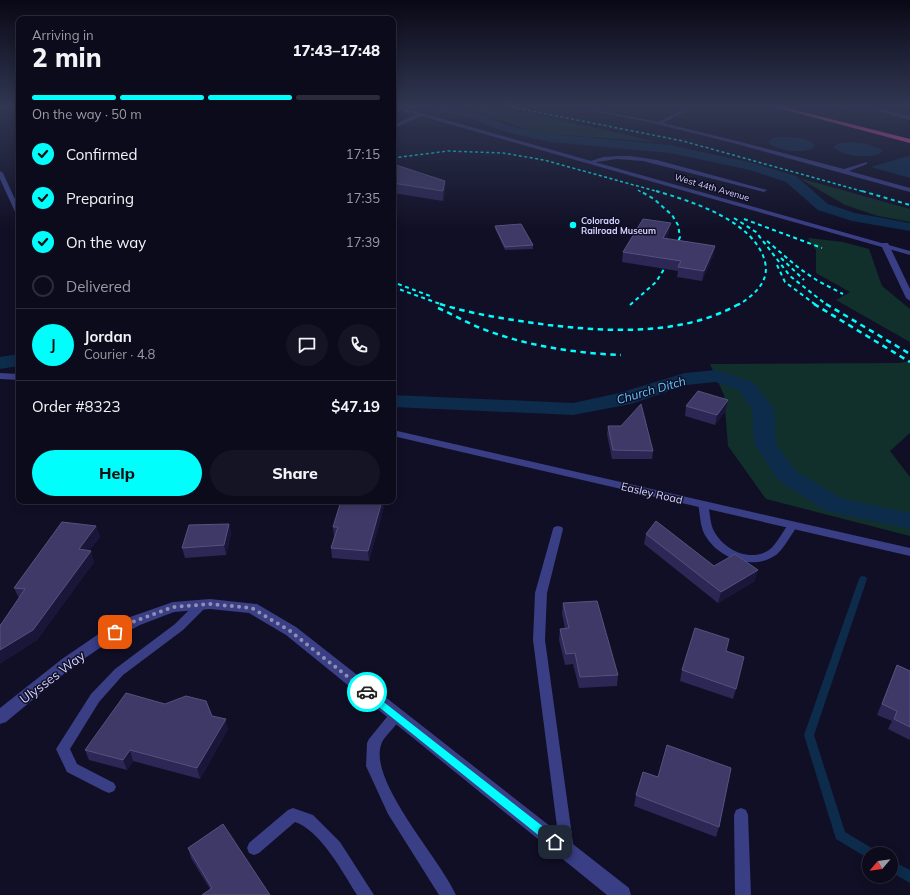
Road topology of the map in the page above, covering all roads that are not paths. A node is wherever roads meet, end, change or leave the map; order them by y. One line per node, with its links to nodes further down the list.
1 (537, 147): 3 (street, West 44th Avenue)
2 (756, 147): 5 (lane)
3 (590, 162): 7 (lane); 10 (street, West 44th Avenue)
4 (865, 164): 5 (lane)
5 (844, 171): 8 (lane)
6 (0, 173): 9 (lane)
7 (764, 190)
8 (910, 190)
9 (16, 208)
10 (885, 245): 11 (street, West 44th Avenue); 12 (street)
11 (910, 253)
12 (910, 298)
13 (0, 376): 14 (street)
14 (16, 377)
15 (396, 435): 16 (street, Easley Road)
16 (703, 504): 17 (street, Easley Road); 17 (lane)
17 (793, 525): 19 (street, Easley Road)
18 (558, 530): 26 (lane)
19 (910, 552)
20 (201, 605): 21 (street, Ulysses Way); 22 (street, Ulysses Way); 23 (lane)
21 (396, 716): 26 (street, Ulysses Way); 28 (lane)
22 (0, 717)
23 (109, 787)
24 (741, 815): 30 (lane)
25 (254, 848): 27 (lane)
26 (568, 852): 29 (street, Ulysses Way)
27 (366, 895)
28 (448, 895)
29 (622, 895)
30 (743, 895)

